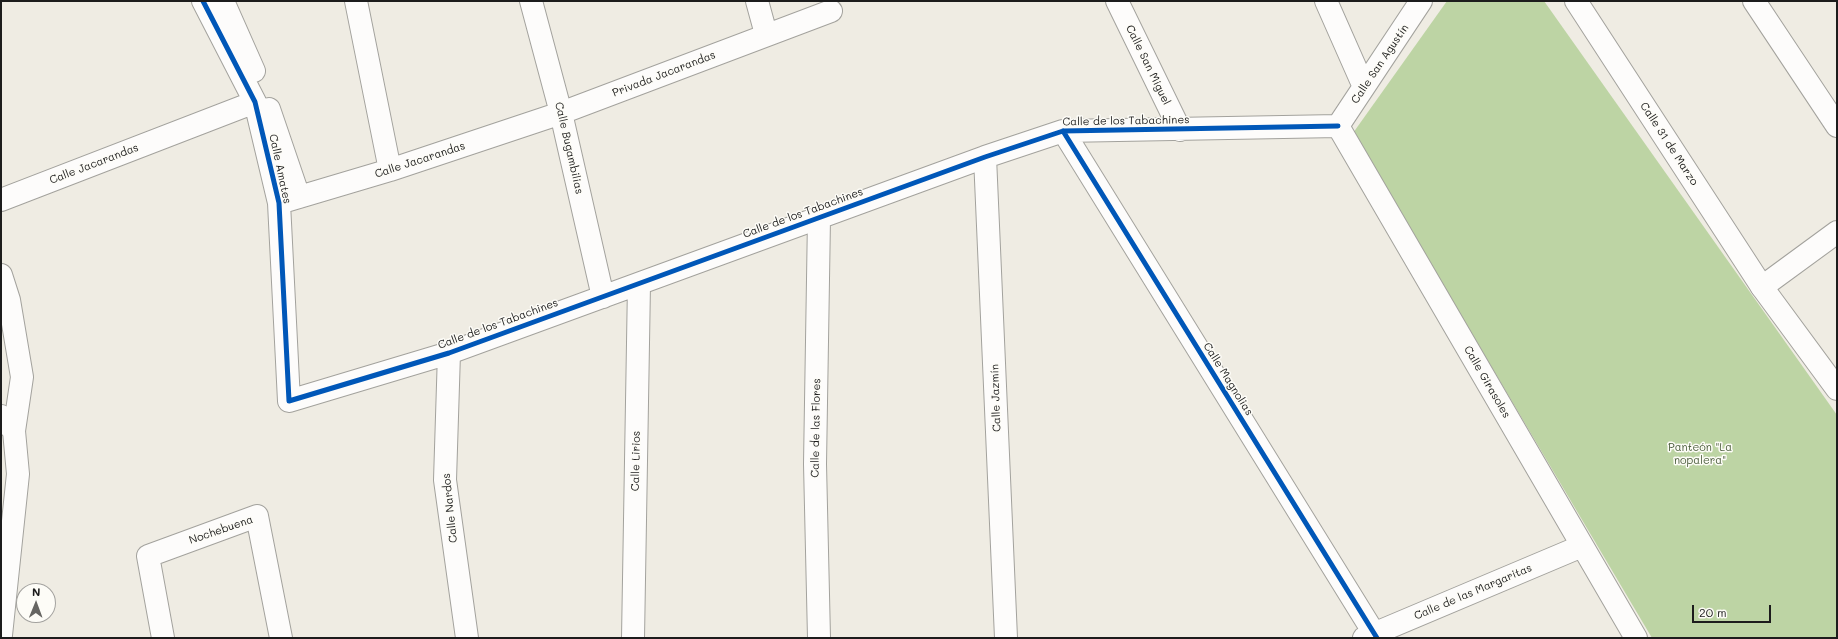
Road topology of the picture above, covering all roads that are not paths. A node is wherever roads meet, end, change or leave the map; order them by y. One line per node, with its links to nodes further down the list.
1 (203, 1): 14 (street, Calle Amates)
2 (223, 1): 23 (street)
3 (356, 1): 21 (street)
4 (532, 1): 15 (street, Calle Bugambilias)
5 (757, 1): 12 (street)
6 (1117, 1): 18 (street, Calle San Miguel)
7 (1326, 1): 13 (street)
8 (1421, 1): 13 (street, Calle San Agustín)
9 (1576, 1): 28 (street, Calle 31 de Marzo)
10 (1754, 1): 17 (street)
11 (832, 11): 12 (street, Privada Jacarandas)
12 (766, 34): 15 (street, Privada Jacarandas)
13 (1364, 87): 16 (street, Calle San Agustín)
14 (255, 102): 22 (street, Calle Jacarandas); 23 (street, Calle Amates)
15 (561, 113): 21 (street, Calle Jacarandas); 29 (street, Calle Bugambilias)
16 (1338, 126): 18 (street, Calle de los Tabachines); 34 (street, Calle Girasoles)
17 (1837, 126)
18 (1180, 130): 19 (street, Calle de los Tabachines)
19 (1062, 131): 20 (street, Calle de los Tabachines); 36 (street, Calle Magnolias)
20 (986, 157): 24 (street, Calle de los Tabachines); 42 (street, Calle Jazmín)
21 (390, 170): 23 (street, Calle Jacarandas)
22 (1, 200)
23 (289, 200): 32 (street, Calle Amates)
24 (819, 218): 27 (street, Calle de los Tabachines); 41 (street, Calle de las Flores)
25 (1837, 232): 28 (street)
26 (1, 275): 33 (street)
27 (639, 284): 29 (street, Calle de los Tabachines); 40 (street, Calle Lirios)
28 (1762, 287): 31 (street, Calle 31 de Marzo)
29 (602, 297): 30 (street, Calle de los Tabachines)
30 (449, 353): 32 (street, Calle de los Tabachines); 39 (street, Calle Nardos)
31 (1837, 389)
32 (289, 402)
33 (8, 424): 35 (street)
34 (1582, 546): 36 (street, Calle de las Margaritas); 43 (street, Calle Girasoles)
35 (1, 635)
36 (1372, 637)
37 (163, 638): 38 (street, Nochebuena)
38 (281, 638)
39 (467, 638)
40 (633, 638)
41 (819, 638)
42 (1006, 638)
43 (1636, 638)

